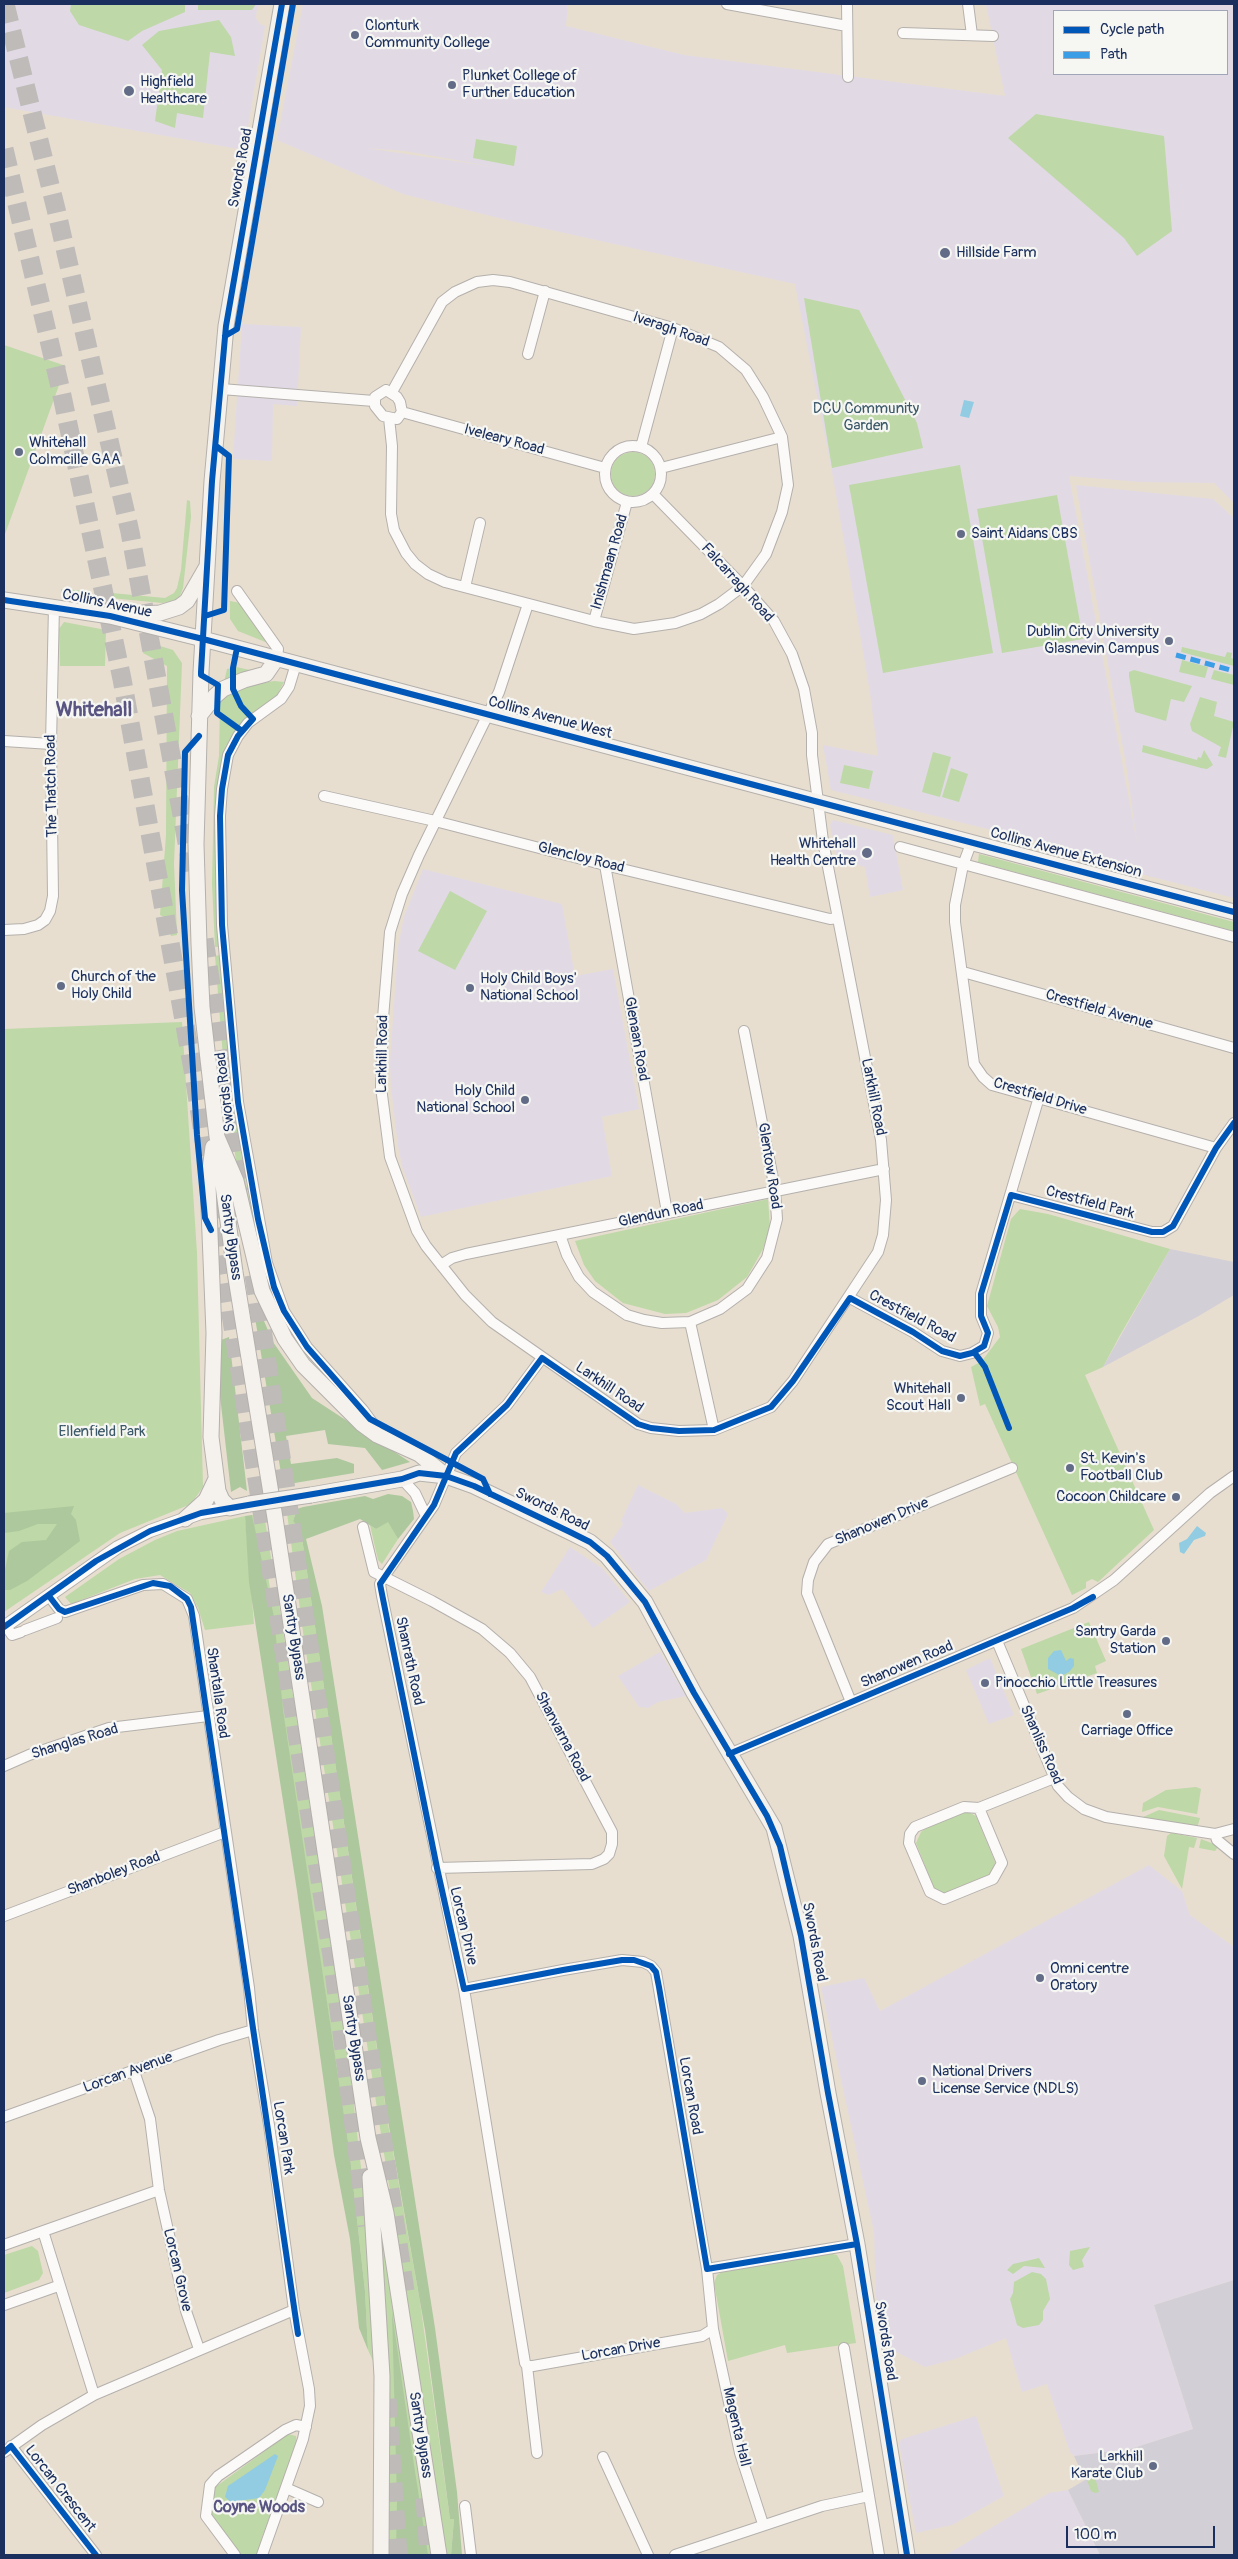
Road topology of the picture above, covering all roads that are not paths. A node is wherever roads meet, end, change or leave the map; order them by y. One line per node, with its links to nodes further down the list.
1 (282, 4): 13 (main road, Swords Road)
2 (727, 4): 5 (street)
3 (847, 4): 5 (street)
4 (968, 4): 7 (street)
5 (847, 26): 9 (street)
6 (903, 33): 7 (street)
7 (972, 36): 8 (street)
8 (993, 36)
9 (848, 77)
10 (545, 291): 11 (street, Iveragh Road); 12 (street); 14 (street, Iveragh Road)
11 (673, 328): 18 (street, Iveragh Road); 19 (street)
12 (528, 354)
13 (221, 389): 15 (street); 25 (main road, Swords Road)
14 (392, 392): 15 (street); 16 (street)
15 (374, 401): 17 (street)
16 (402, 412): 17 (street); 20 (street, Iveleary Road)
17 (389, 418): 27 (street, Iveragh Road)
18 (782, 437): 21 (street); 26 (street, Iveragh Road)
19 (641, 447): 20 (street); 21 (street)
20 (605, 468): 23 (street, Inishmaan Road)
21 (660, 468): 22 (street)
22 (653, 494): 23 (street, Inishmaan Road); 26 (street, Falcarragh Road)
23 (627, 502): 33 (street, Inishmaan Road)
24 (480, 523): 27 (street)
25 (208, 564): 32 (main road); 34 (main road, Swords Road)
26 (743, 586): 33 (street, Iveragh Road); 42 (street, Falcarragh Road)
27 (465, 587): 30 (street, Iveragh Road)
28 (237, 591): 35 (street)
29 (4, 600): 31 (main road, Collins Avenue)
30 (528, 604): 33 (street, Iveragh Road); 37 (street)
31 (54, 606): 32 (main road, Collins Avenue); 40 (street, The Thatch Road)
32 (110, 616): 34 (main road, Collins Avenue)
33 (594, 621)
34 (204, 639): 35 (main road, Collins Avenue West); 38 (main road, Swords Road)
35 (277, 658): 36 (main road, Collins Avenue West); 38 (main road)
36 (296, 664): 37 (main road, Collins Avenue West); 70 (street, Swords Road)
37 (490, 714): 42 (main road, Collins Avenue West); 43 (street, Larkhill Road)
38 (200, 716): 58 (main road, Swords Road)
39 (4, 741): 40 (street)
40 (51, 744): 51 (street, The Thatch Road)
41 (324, 796): 43 (street, Glencloy Road)
42 (817, 803): 44 (main road, Collins Avenue West); 50 (street, Larkhill Road)
43 (435, 821): 47 (street, Glencloy Road); 65 (street, Larkhill Road)
44 (891, 821): 45 (main road, Collins Avenue Extension)
45 (972, 841): 48 (street, Crestfield Drive); 49 (main road, Collins Avenue Extension)
46 (900, 847): 48 (street)
47 (605, 865): 50 (street, Glencloy Road); 63 (street, Glenaan Road)
48 (964, 865): 52 (street); 53 (street, Crestfield Drive)
49 (1234, 912)
50 (838, 918): 60 (street, Larkhill Road)
51 (4, 930)
52 (1234, 937)
53 (963, 972): 55 (street, Crestfield Avenue); 56 (street, Crestfield Drive)
54 (744, 1031): 61 (street, Glentow Road)
55 (1234, 1048)
56 (1039, 1097): 59 (street, Crestfield Drive); 62 (street, Crestfield Road)
57 (1234, 1123): 59 (street)
58 (217, 1137): 70 (main road, Swords Road); 74 (main road, Swords Road); 104 (main road, Santry Bypass)
59 (1216, 1148): 62 (street, Crestfield Park)
60 (884, 1168): 61 (street, Glendun Road); 66 (street, Larkhill Road)
61 (775, 1189): 63 (street, Glendun Road); 67 (street, Glentow Road)
62 (1011, 1195): 66 (street, Crestfield Road)
63 (667, 1212): 64 (street, Glendun Road)
64 (560, 1235): 65 (street, Glendun Road); 67 (street, Glentow Road)
65 (441, 1265): 68 (street, Larkhill Road)
66 (850, 1298): 69 (street, Larkhill Road)
67 (690, 1322): 69 (street)
68 (542, 1358): 69 (street, Larkhill Road); 72 (street)
69 (714, 1430)
70 (377, 1434): 72 (main road, Swords Road)
71 (1012, 1468): 87 (street, Shanowen Drive)
72 (446, 1476): 75 (main road); 77 (street); 89 (main road, Swords Road)
73 (1234, 1476): 86 (street, Shanowen Road)
74 (216, 1479): 76 (main road, Swords Road); 78 (main road)
75 (402, 1479): 76 (main road, bridge); 77 (street)
76 (230, 1508): 78 (street)
77 (426, 1516): 80 (street)
78 (185, 1519): 81 (street)
79 (363, 1527): 80 (street)
80 (383, 1578): 97 (street, Shanrath Road); 97 (street, Shanvarna Road)
81 (49, 1596): 82 (street); 88 (street, Shantalla Road)
82 (27, 1611): 84 (street); 85 (street)
83 (58, 1618): 85 (street)
84 (5, 1626): 85 (street)
85 (36, 1626)
86 (997, 1641): 87 (street, Shanowen Road); 91 (street, Shanliss Road)
87 (851, 1702): 89 (street, Shanowen Road)
88 (208, 1716): 90 (street, Shanglas Road); 94 (street, Shantalla Road)
89 (730, 1754): 107 (main road, Swords Road)
90 (4, 1766)
91 (1054, 1778): 92 (street); 95 (street, Shanliss Road)
92 (979, 1808): 92 (street)
93 (1234, 1829): 95 (street, Shanliss Road)
94 (224, 1832): 98 (street, Shanboley Road); 99 (street, Shantalla Road)
95 (1215, 1834): 96 (street)
96 (1234, 1854)
97 (437, 1868): 100 (street, Lorcan Drive)
98 (4, 1916)
99 (242, 1945): 101 (street, Lorcan Park)
100 (464, 1990): 109 (street, Lorcan Road); 116 (street, Lorcan Drive)
101 (253, 2030): 102 (street, Lorcan Avenue); 112 (street, Lorcan Park)
102 (134, 2071): 103 (street, Lorcan Avenue); 105 (street, Lorcan Grove)
103 (4, 2117)
104 (368, 2138): 130 (main road, Santry Bypass); 131 (main road, Santry Bypass)
105 (159, 2190): 106 (street); 115 (street, Lorcan Grove)
106 (42, 2231): 108 (street); 110 (street)
107 (857, 2244): 109 (street); 136 (main road, Swords Road)
108 (4, 2245)
109 (707, 2269): 113 (street, Lorcan Road)
110 (58, 2286): 111 (street); 117 (street)
111 (4, 2305)
112 (294, 2310): 115 (street, Lorcan Crescent); 118 (street, Lorcan Park)
113 (713, 2329): 116 (street, Lorcan Drive); 126 (street, Magenta Hall)
114 (844, 2348): 123 (street)
115 (199, 2349): 117 (street, Lorcan Crescent)
116 (527, 2366): 120 (street, Lorcan Drive)
117 (94, 2394): 119 (street, Lorcan Crescent)
118 (306, 2427): 122 (street, Lorcan Park); 128 (street)
119 (7, 2449): 127 (street, Lorcan Crescent)
120 (537, 2453)
121 (603, 2458): 133 (street)
122 (286, 2488): 124 (street); 129 (street, Lorcan Park)
123 (868, 2496): 126 (street); 135 (street)
124 (318, 2502)
125 (465, 2506): 132 (street)
126 (763, 2524): 134 (street)
127 (96, 2555)
128 (235, 2555)
129 (262, 2555)
130 (381, 2555)
131 (439, 2555)
132 (471, 2555)
133 (648, 2555)
134 (676, 2555)
135 (879, 2555)
136 (907, 2555)

